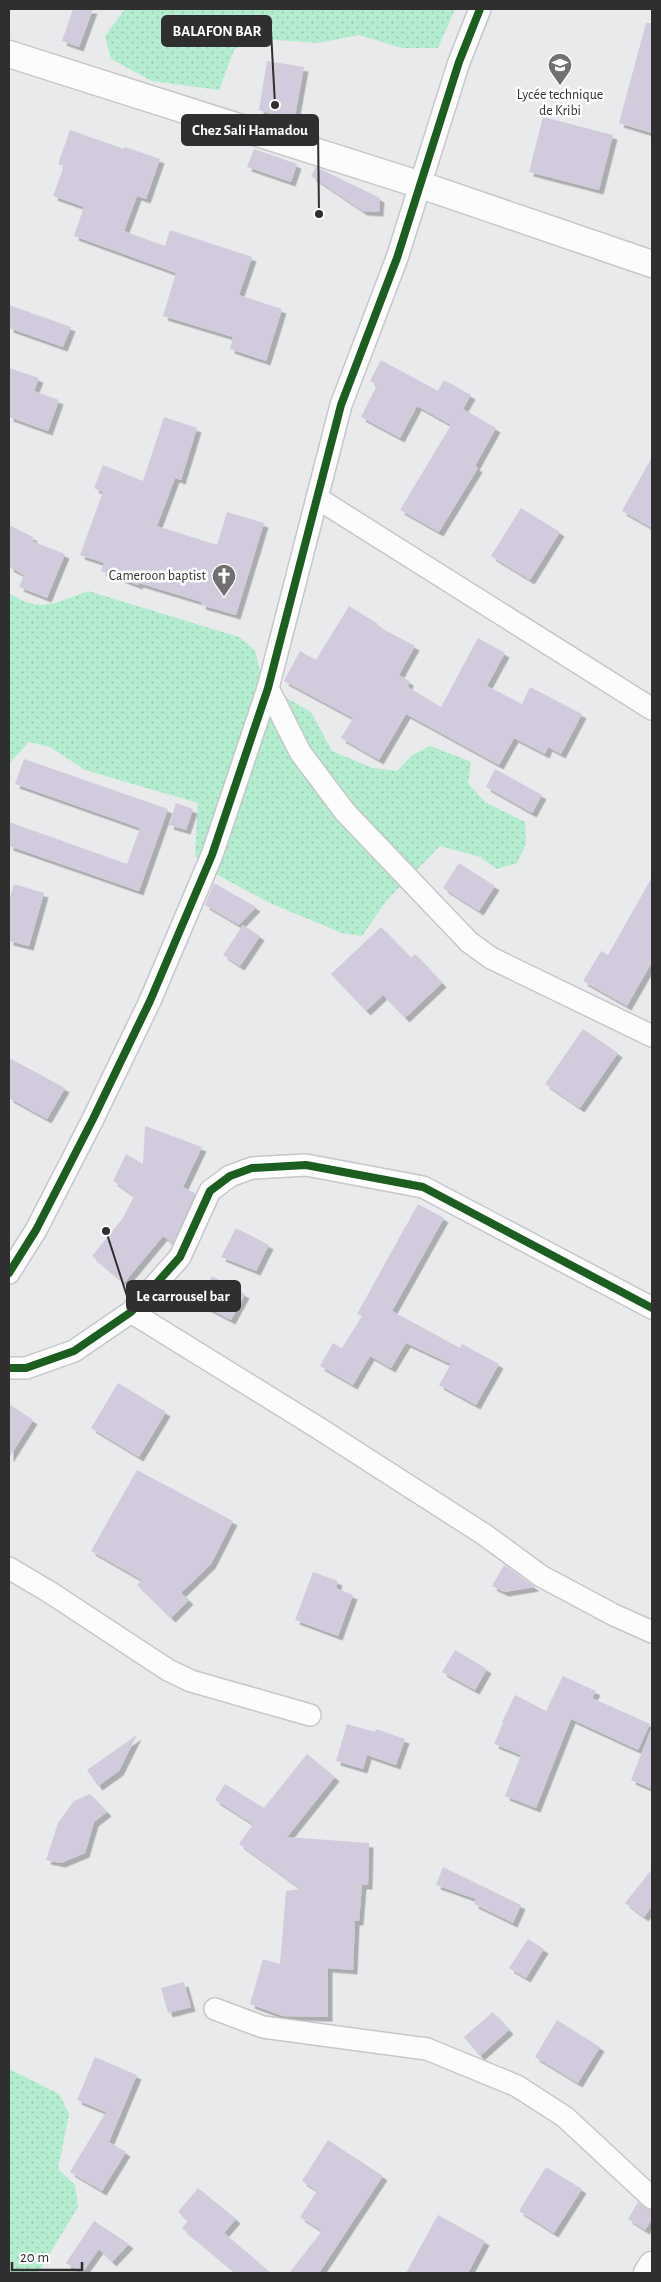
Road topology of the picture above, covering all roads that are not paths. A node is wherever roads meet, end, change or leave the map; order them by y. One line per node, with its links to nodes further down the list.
1 (480, 9): 3 (street)
2 (9, 54): 3 (street)
3 (421, 185): 4 (street); 5 (street)
4 (652, 264)
5 (317, 498): 6 (street); 7 (street)
6 (268, 688): 8 (street); 9 (street)
7 (652, 709)
8 (652, 1036)
9 (10, 1270)
10 (652, 1308): 11 (street)
11 (131, 1312): 12 (street); 14 (street)
12 (9, 1368)
13 (9, 1568): 15 (street)
14 (652, 1632)
15 (310, 1715)
16 (215, 2009): 17 (street)
17 (652, 2198)
18 (652, 2265): 19 (street)
19 (647, 2273)

